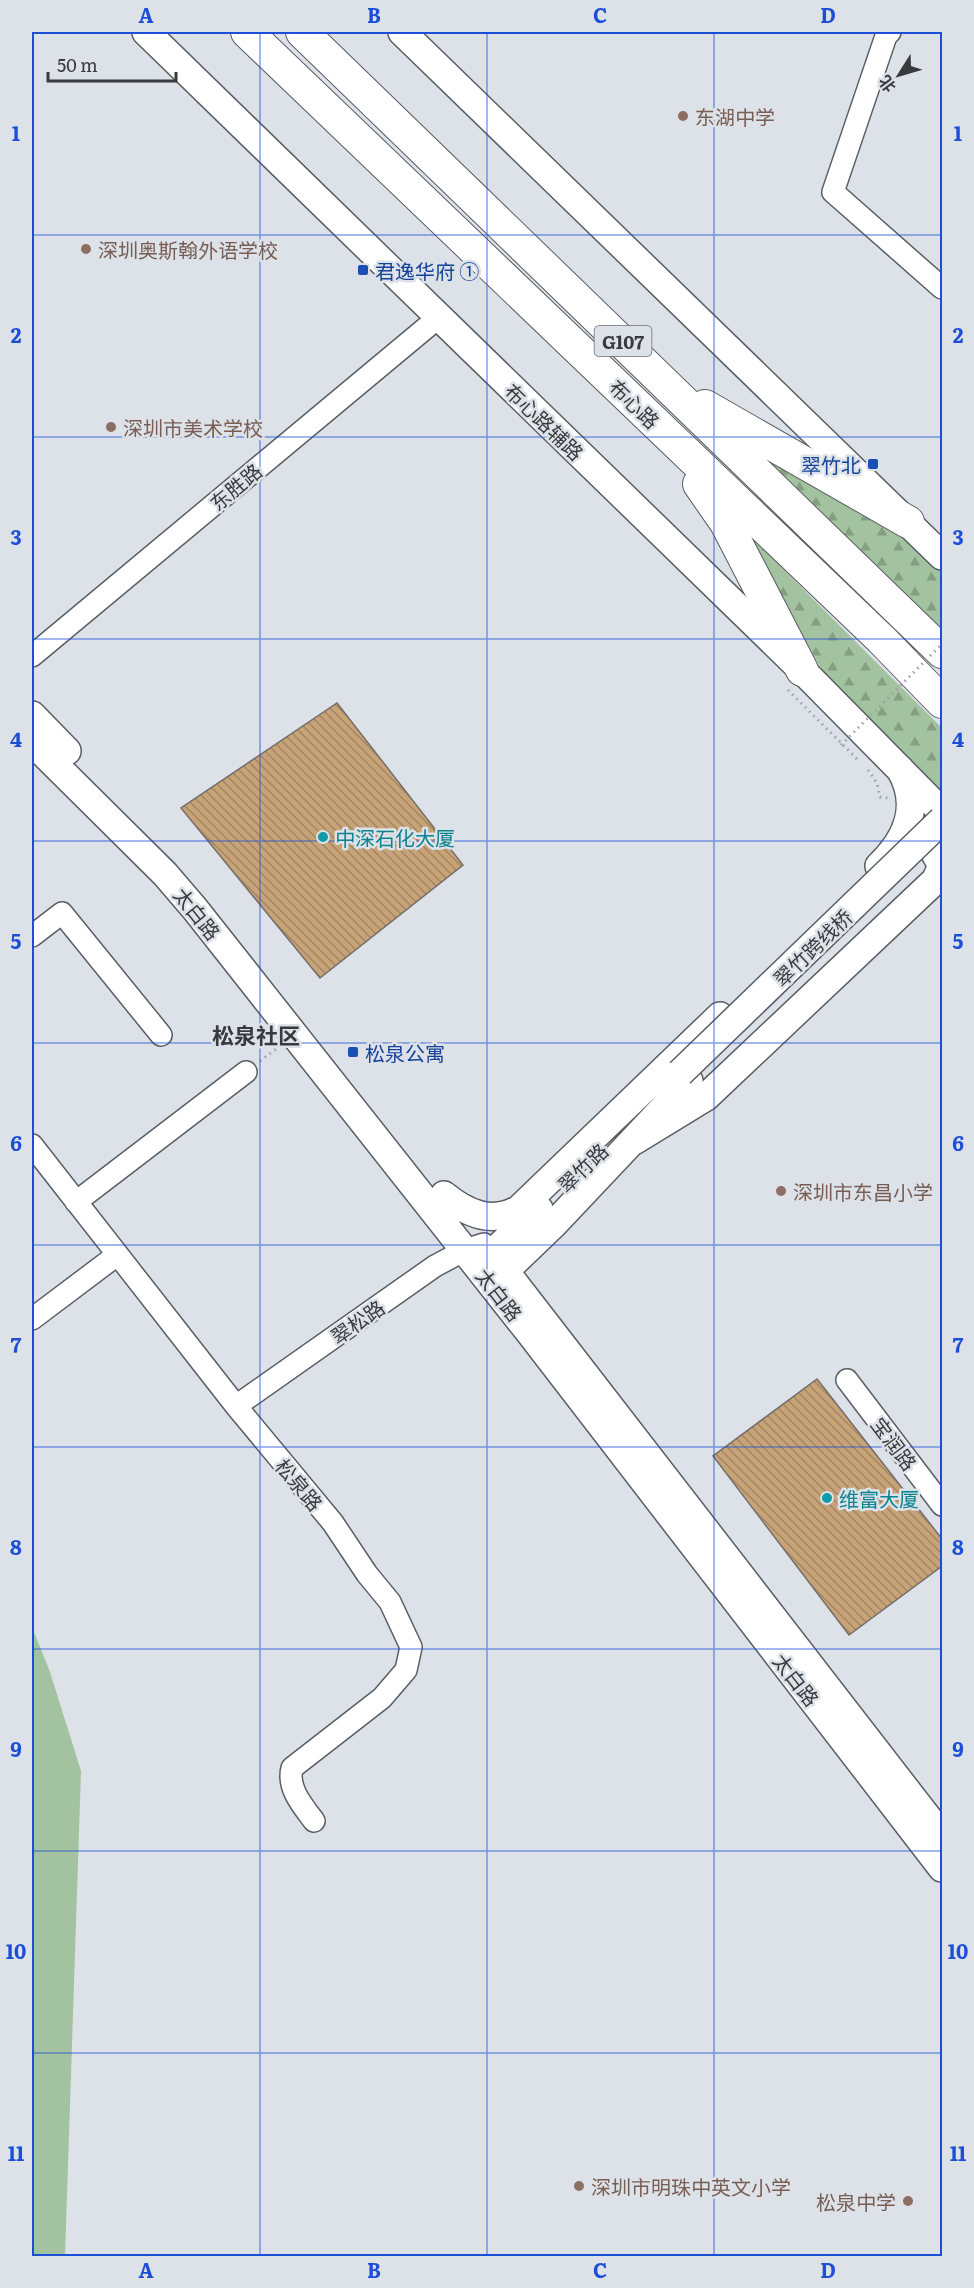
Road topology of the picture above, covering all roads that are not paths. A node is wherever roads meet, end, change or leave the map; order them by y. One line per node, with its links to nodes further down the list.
1 (146, 32): 7 (main road, 布心路辅路)
2 (247, 32): 9 (highway, 布心路 / G107)
3 (302, 32): 8 (highway, 布心路 / G107)
4 (402, 32): 10 (main road)
5 (886, 33): 6 (street)
6 (942, 288)
7 (439, 317): 13 (street, 东胜路); 14 (main road, 布心路辅路)
8 (667, 384): 10 (highway); 12 (highway, 布心路 / G107)
9 (657, 424): 14 (highway); 15 (highway, 布心路 / G107)
10 (908, 522): 11 (main road)
11 (942, 556)
12 (942, 652)
13 (32, 656)
14 (795, 680): 18 (main road, 布心路辅路)
15 (942, 702)
16 (32, 716): 31 (main road, 太白路)
17 (32, 742): 34 (main road, 太白路)
18 (895, 762): 19 (main road, 布心路辅路); 22 (main road)
19 (942, 812)
20 (942, 820): 27 (main road, 翠竹跨线桥, bridge)
21 (942, 838): 27 (main road, 翠竹跨线桥)
22 (894, 851): 23 (main road); 28 (main road)
23 (939, 876): 29 (main road)
24 (32, 936): 25 (street)
25 (161, 1035)
26 (246, 1072): 32 (street)
27 (685, 1077): 28 (main road, 翠竹路); 29 (main road, 翠竹路); 34 (main road, 翠竹路)
28 (644, 1088): 31 (main road, 翠竹路)
29 (634, 1141): 34 (main road, 翠竹路)
30 (32, 1145): 32 (street, 松泉路)
31 (444, 1195): 34 (main road, 太白路)
32 (76, 1202): 33 (street, 松泉路)
33 (117, 1255): 35 (street); 37 (street, 松泉路)
34 (486, 1258): 37 (street, 翠松路); 40 (main road, 太白路); 41 (main road, 太白路)
35 (32, 1319)
36 (847, 1380): 38 (street, 宝润路)
37 (236, 1406): 39 (street, 松泉路)
38 (942, 1505)
39 (314, 1821)
40 (942, 1836)
41 (942, 1868)

